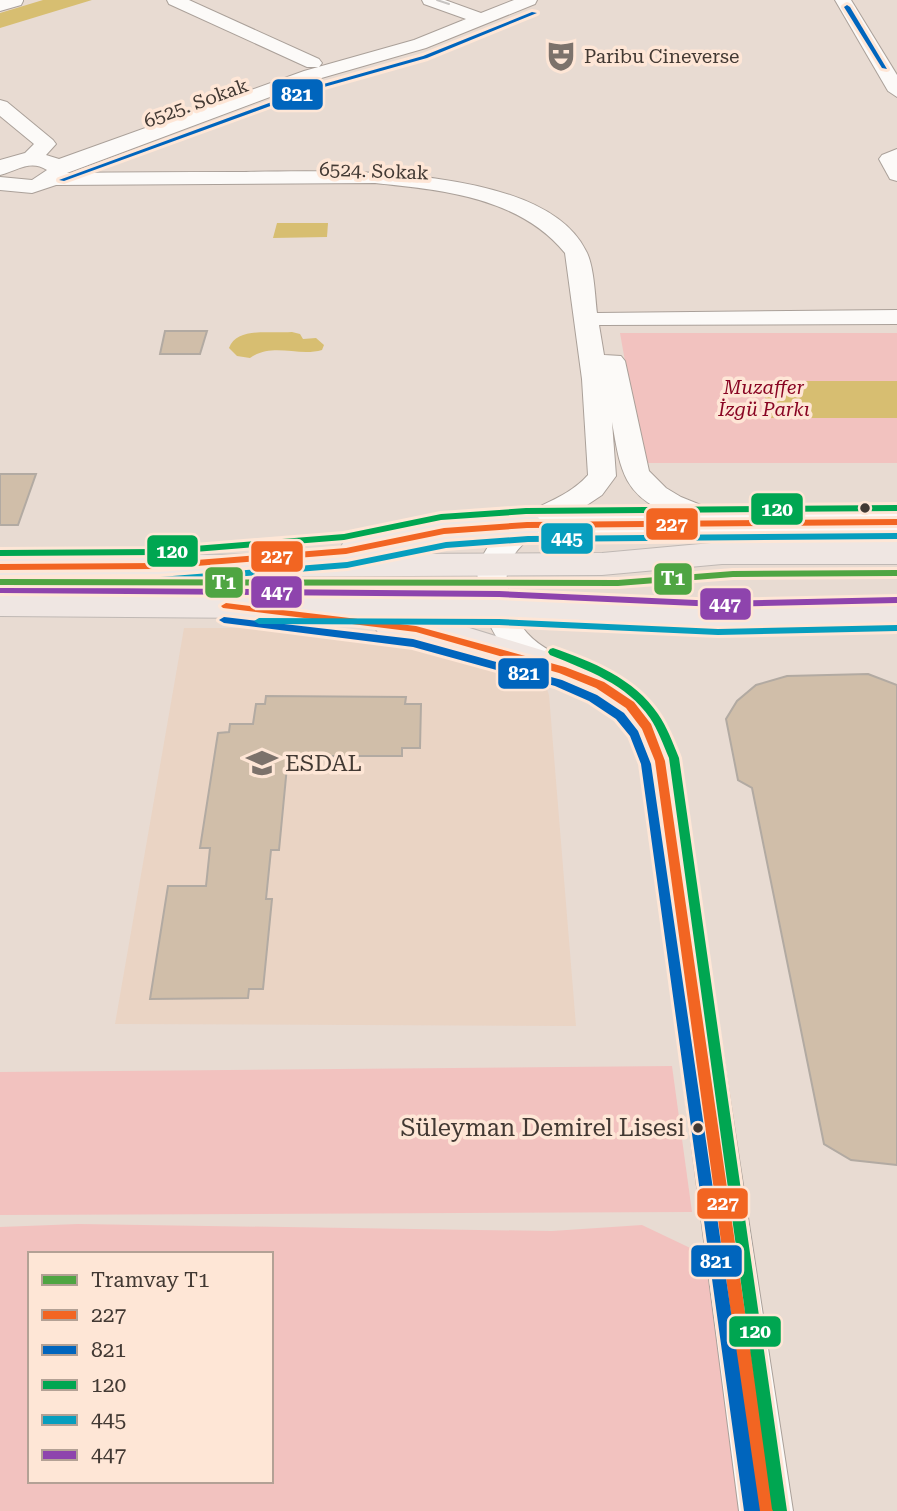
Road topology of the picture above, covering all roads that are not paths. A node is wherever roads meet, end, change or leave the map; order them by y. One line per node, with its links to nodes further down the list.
1 (175, 0): 9 (street)
2 (430, 0): 7 (street)
3 (511, 0): 7 (street, 6525. Sokak)
4 (529, 0): 7 (street, 6525. Sokak)
5 (843, 0): 10 (street)
6 (859, 0): 8 (street)
7 (475, 17): 9 (street, 6525. Sokak); 13 (street, 6525. Sokak)
8 (897, 61)
9 (313, 62): 13 (street, 6525. Sokak)
10 (897, 91)
11 (0, 106): 13 (street)
12 (897, 155): 14 (street)
13 (47, 167): 15 (street); 15 (street); 17 (street, 6524. Sokak); 20 (street, 6524. Sokak)
14 (897, 175)
15 (4, 181)
16 (897, 317): 17 (street)
17 (604, 319): 19 (street, 6524. Sokak)
18 (897, 522): 19 (street)
19 (719, 523): 20 (street)
20 (527, 525): 22 (street); 23 (main road)
21 (897, 553): 22 (main road)
22 (493, 565): 23 (main road); 27 (street)
23 (159, 566): 24 (main road)
24 (0, 567)
25 (0, 604): 26 (main road)
26 (226, 606): 27 (main road); 29 (main road)
27 (499, 608): 28 (main road); 29 (street)
28 (897, 614)
29 (548, 665): 30 (street)
30 (766, 1511)

